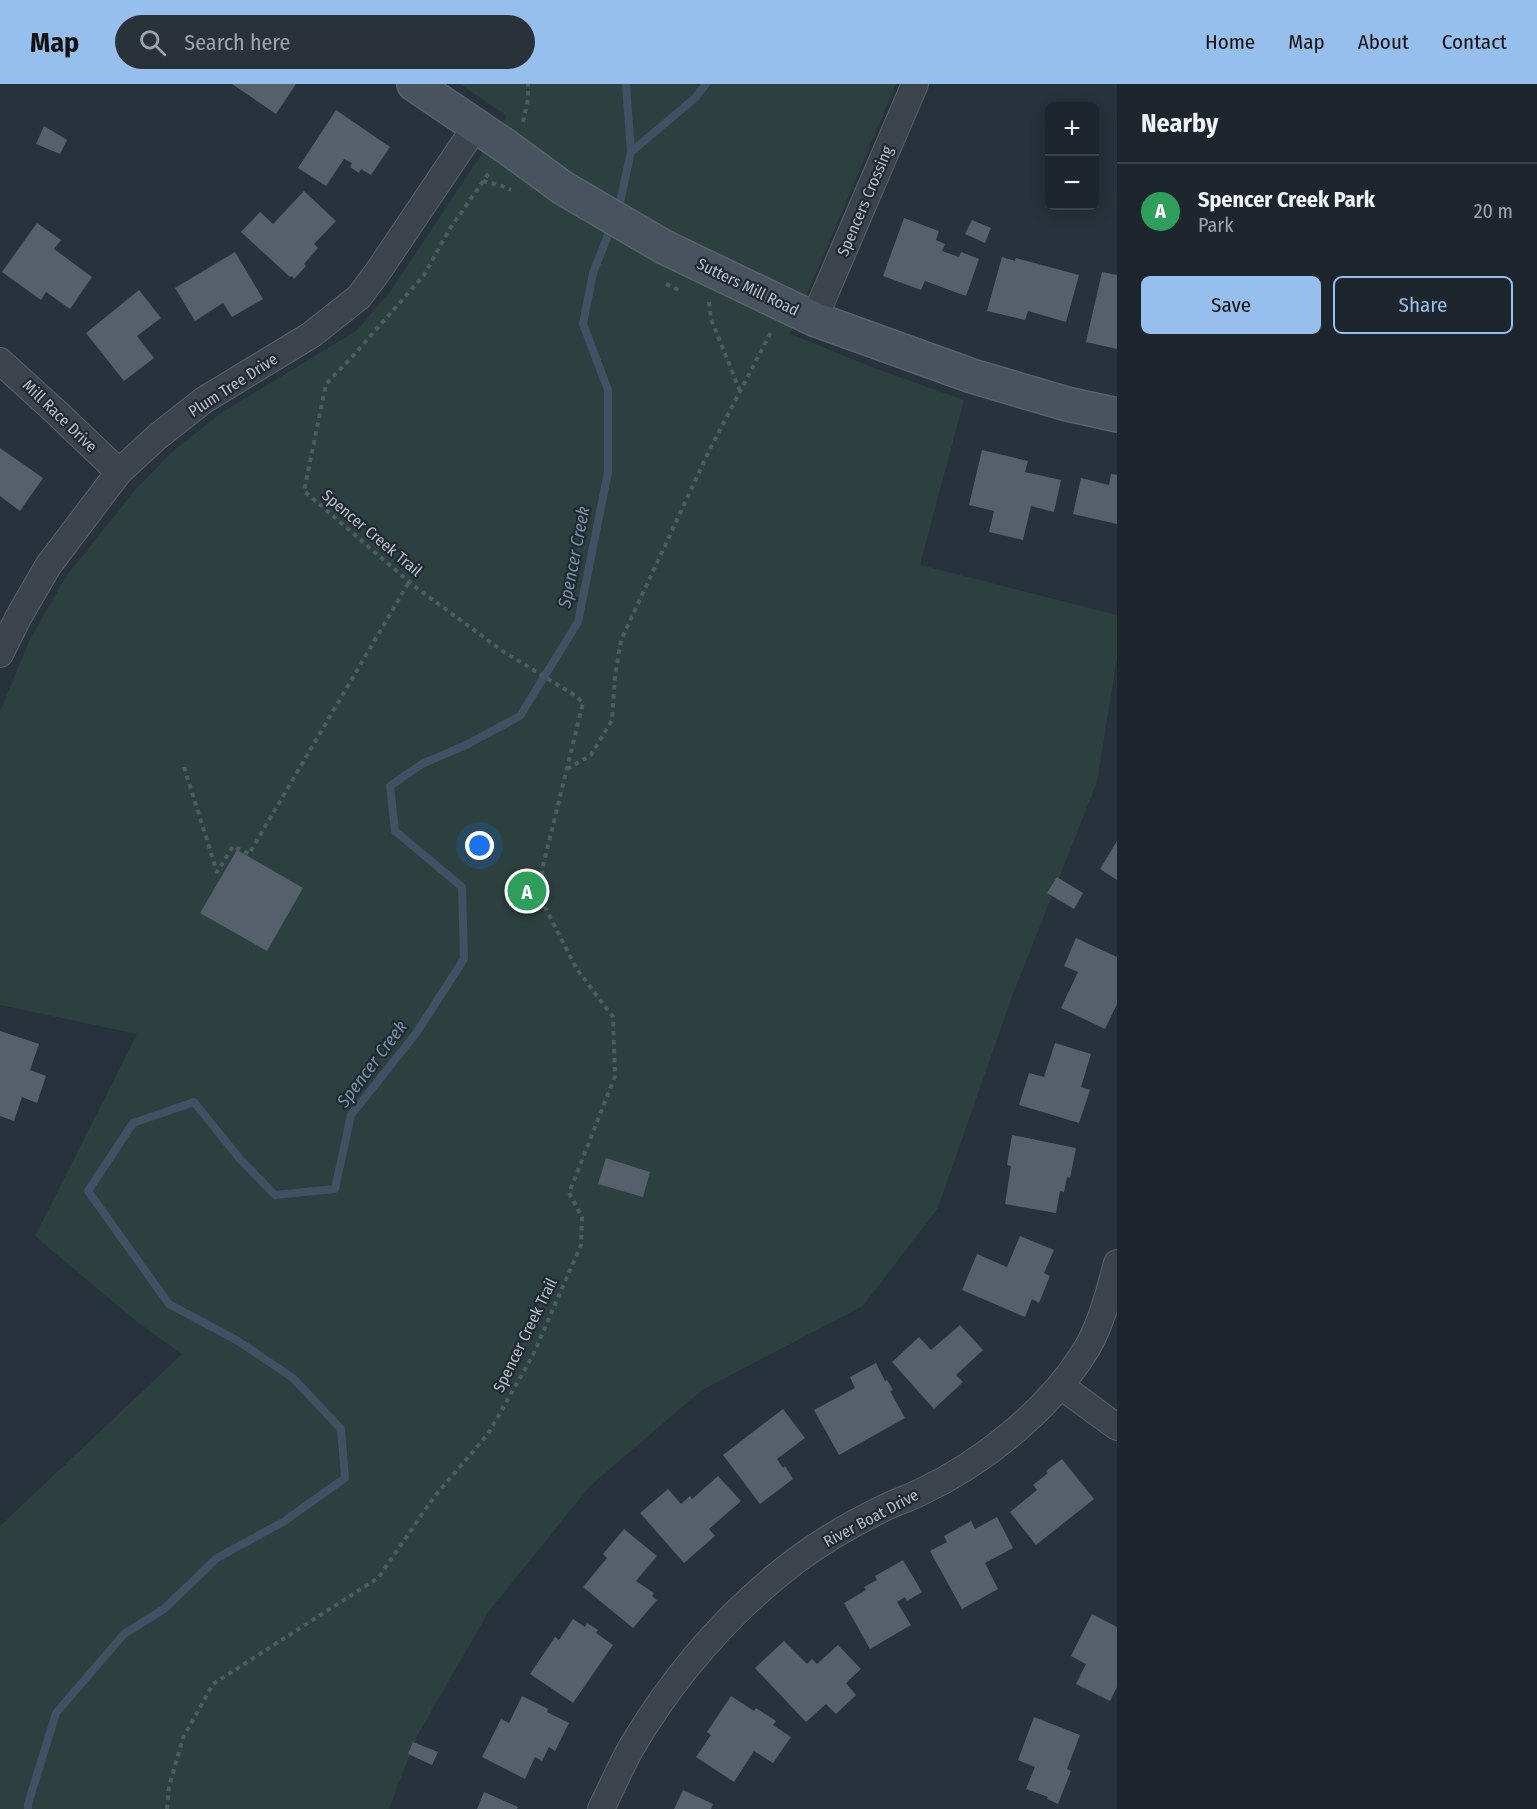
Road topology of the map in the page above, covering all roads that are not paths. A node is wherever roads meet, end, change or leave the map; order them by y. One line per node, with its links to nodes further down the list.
1 (414, 84): 3 (street, Sutters Mill Road)
2 (915, 84): 4 (street, Spencers Crossing)
3 (476, 126): 4 (street, Sutters Mill Road); 7 (street, Plum Tree Drive)
4 (814, 319): 6 (street, Sutters Mill Road)
5 (0, 361): 7 (street, Mill Race Drive)
6 (1117, 416)
7 (119, 472): 8 (street, Plum Tree Drive)
8 (0, 654)
9 (1117, 1263): 10 (street, River Boat Drive)
10 (1061, 1386): 11 (street); 12 (street, River Boat Drive)
11 (1117, 1428)
12 (601, 1809)

